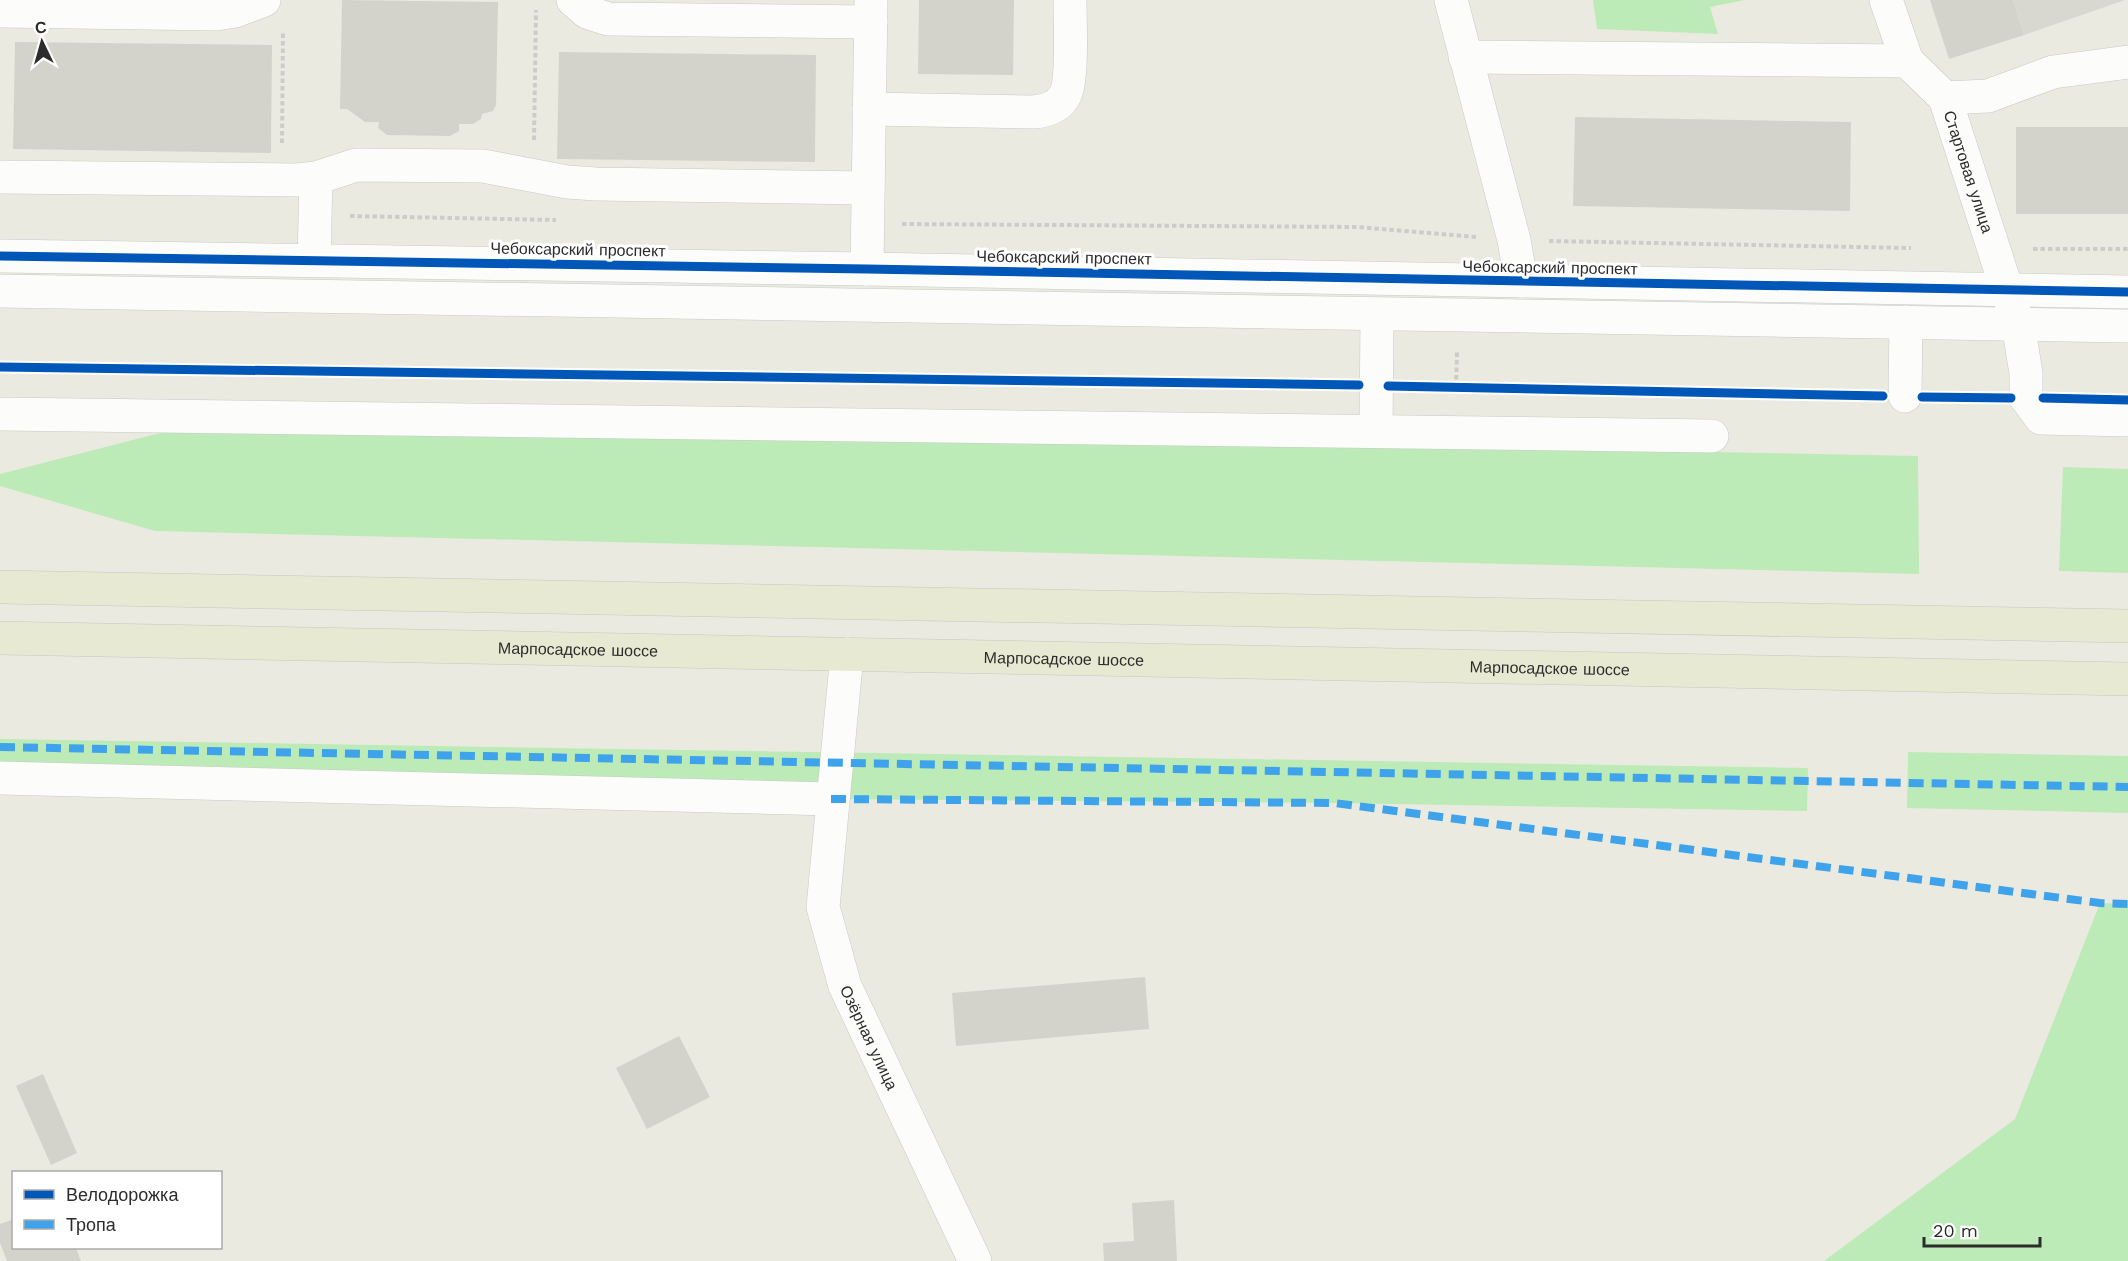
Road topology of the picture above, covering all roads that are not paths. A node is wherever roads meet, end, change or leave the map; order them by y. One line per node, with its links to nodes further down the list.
1 (573, 0): 7 (street)
2 (1070, 0): 12 (street)
3 (1451, 0): 8 (street)
4 (1886, 0): 9 (street, Стартовая улица)
5 (0, 11): 6 (street)
6 (273, 11)
7 (871, 11): 12 (street)
8 (1465, 57): 9 (street); 19 (street)
9 (1907, 61): 11 (street, Стартовая улица)
10 (2128, 62): 11 (street)
11 (1945, 98): 20 (street, Стартовая улица)
12 (869, 109): 15 (street)
13 (0, 177): 14 (street)
14 (316, 178): 15 (street); 17 (street)
15 (868, 188): 18 (street)
16 (0, 256): 17 (street, Чебоксарский проспект)
17 (314, 260): 18 (street, Чебоксарский проспект)
18 (867, 269): 19 (street, Чебоксарский проспект)
19 (1521, 281): 20 (street, Чебоксарский проспект)
20 (2005, 290): 22 (street, Чебоксарский проспект); 25 (street, Стартовая улица)
21 (0, 291): 23 (street)
22 (2128, 292)
23 (1377, 316): 24 (street); 30 (street)
24 (1906, 321): 25 (street); 27 (street)
25 (2018, 324): 26 (street); 29 (street, Стартовая улица)
26 (2128, 326)
27 (1919, 397)
28 (0, 414): 30 (street)
29 (2128, 420)
30 (1376, 431): 31 (street)
31 (1712, 436)
32 (0, 587): 33 (main road)
33 (2128, 626)
34 (0, 638): 35 (main road, Марпосадское шоссе)
35 (846, 654): 36 (main road, Марпосадское шоссе); 38 (street, Озёрная улица)
36 (2128, 679)
37 (0, 778): 38 (street)
38 (831, 800): 39 (street, Озёрная улица)
39 (975, 1261)

